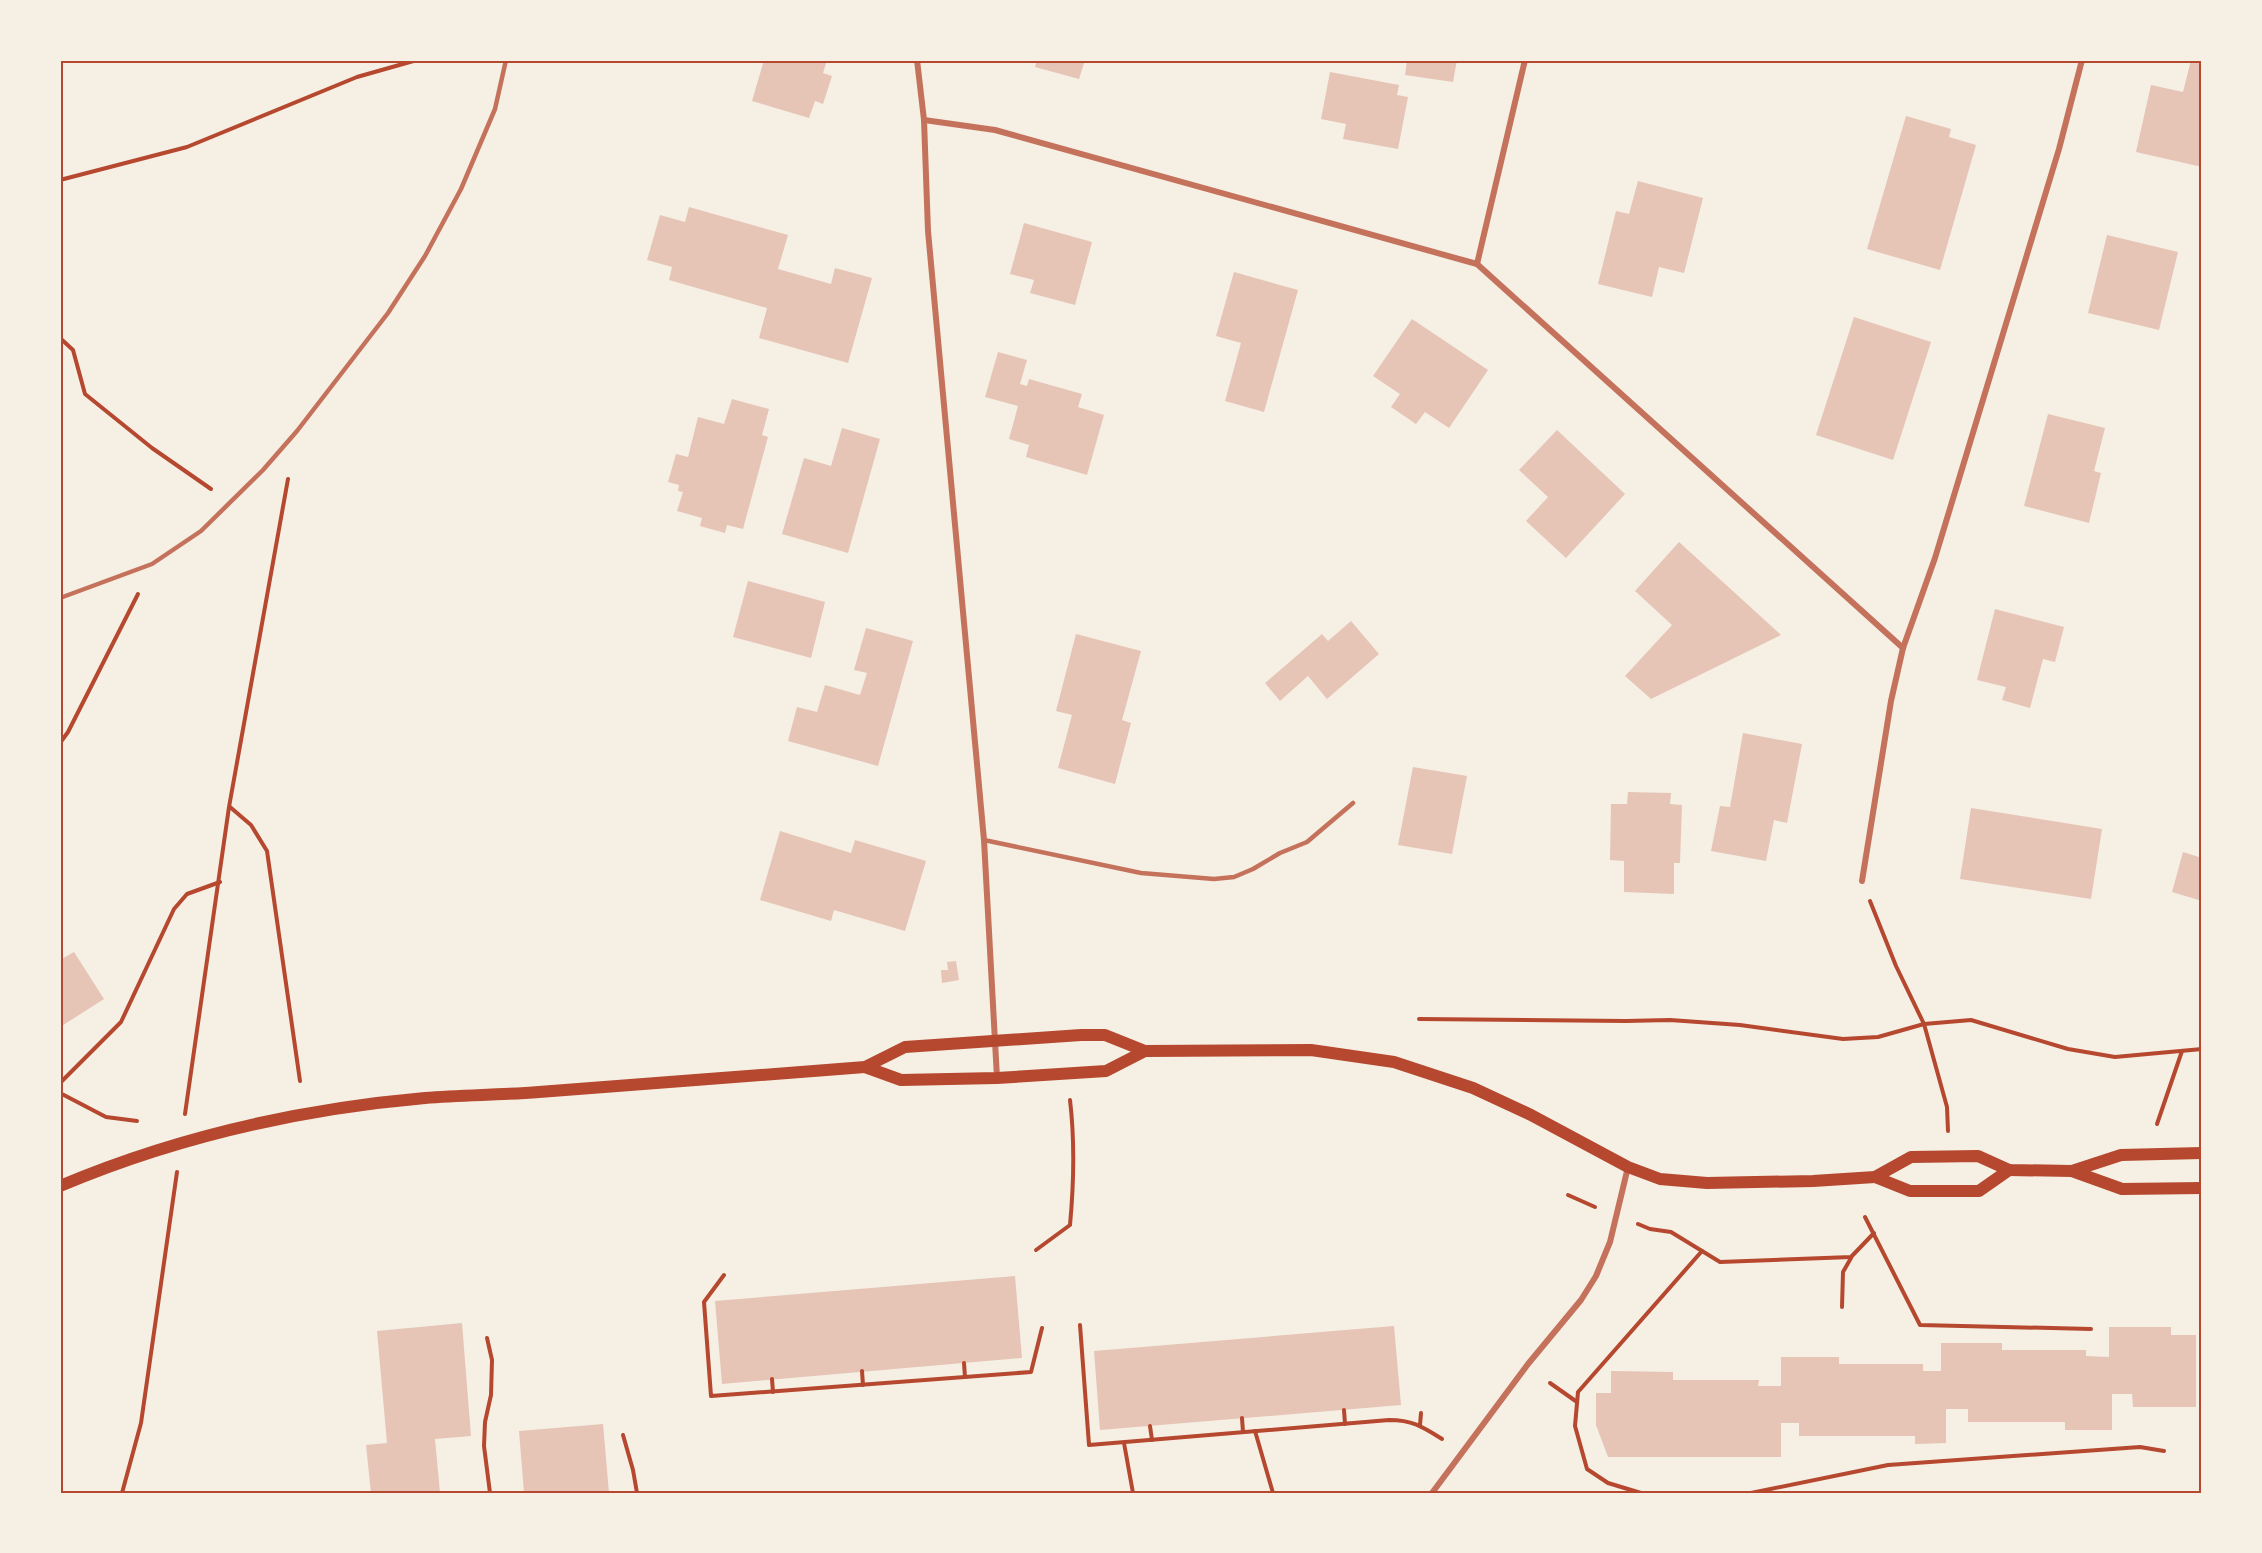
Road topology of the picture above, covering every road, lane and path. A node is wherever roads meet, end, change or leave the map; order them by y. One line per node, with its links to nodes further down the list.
1 (417, 60): 7 (path)
2 (506, 60): 11 (lane)
3 (917, 60): 6 (street)
4 (1525, 60): 8 (street)
5 (2082, 60): 14 (street)
6 (924, 120): 8 (street); 18 (street)
7 (60, 180)
8 (1477, 264): 14 (street)
9 (60, 338): 11 (path)
10 (288, 478): 17 (path)
11 (230, 502): 12 (lane)
12 (152, 564): 13 (lane); 15 (path)
13 (60, 598)
14 (1904, 648): 19 (street)
15 (60, 744)
16 (1353, 803): 18 (lane)
17 (229, 807): 20 (path); 29 (path)
18 (984, 840): 23 (street)
19 (1862, 881): 22 (path)
20 (220, 882): 30 (path); 34 (path)
21 (1419, 1019): 22 (path)
22 (1924, 1024): 26 (path); 36 (path)
23 (996, 1041): 25 (main road); 27 (main road); 28 (street)
24 (2202, 1048): 26 (path)
25 (1145, 1051): 28 (main road); 38 (main road)
26 (2182, 1051): 35 (path)
27 (865, 1067): 28 (main road); 43 (main road)
28 (998, 1078)
29 (300, 1081)
30 (60, 1083)
31 (60, 1093): 33 (path)
32 (1070, 1097): 48 (path)
33 (137, 1121)
34 (183, 1123)
35 (2157, 1124)
36 (1948, 1132)
37 (2202, 1153): 41 (main road)
38 (1628, 1167): 42 (main road); 83 (street)
39 (2009, 1170): 41 (main road); 42 (main road); 42 (main road)
40 (177, 1171): 78 (path)
41 (2072, 1171): 44 (main road)
42 (1875, 1177)
43 (60, 1186)
44 (2202, 1188)
45 (1865, 1217): 47 (path)
46 (1671, 1232): 49 (path)
47 (1874, 1233): 50 (path); 55 (path)
48 (1036, 1251)
49 (1701, 1251): 50 (path); 64 (path)
50 (1851, 1257): 52 (path)
51 (724, 1275): 63 (path)
52 (1842, 1307)
53 (1080, 1325): 76 (path)
54 (1042, 1329): 59 (path)
55 (2091, 1329)
56 (487, 1338): 79 (path)
57 (964, 1363): 59 (path)
58 (862, 1371): 62 (path)
59 (965, 1377): 62 (path)
60 (772, 1379): 63 (path)
61 (1550, 1383): 64 (path)
62 (863, 1385): 63 (path)
63 (773, 1392)
64 (1577, 1402): 84 (path)
65 (1344, 1410): 68 (path)
66 (1421, 1413): 69 (path)
67 (1242, 1418): 72 (path)
68 (1345, 1424): 69 (path); 71 (path)
69 (1420, 1425): 73 (path)
70 (1150, 1426): 75 (path)
71 (1255, 1431): 72 (path); 82 (path)
72 (1243, 1432): 75 (path)
73 (1431, 1432)
74 (623, 1435): 80 (path)
75 (1152, 1440): 76 (path)
76 (1124, 1443): 81 (path)
77 (2164, 1451): 85 (path)
78 (122, 1493)
79 (490, 1493)
80 (637, 1493)
81 (1133, 1493)
82 (1272, 1493)
83 (1432, 1493)
84 (1641, 1493)
85 (1750, 1493)

